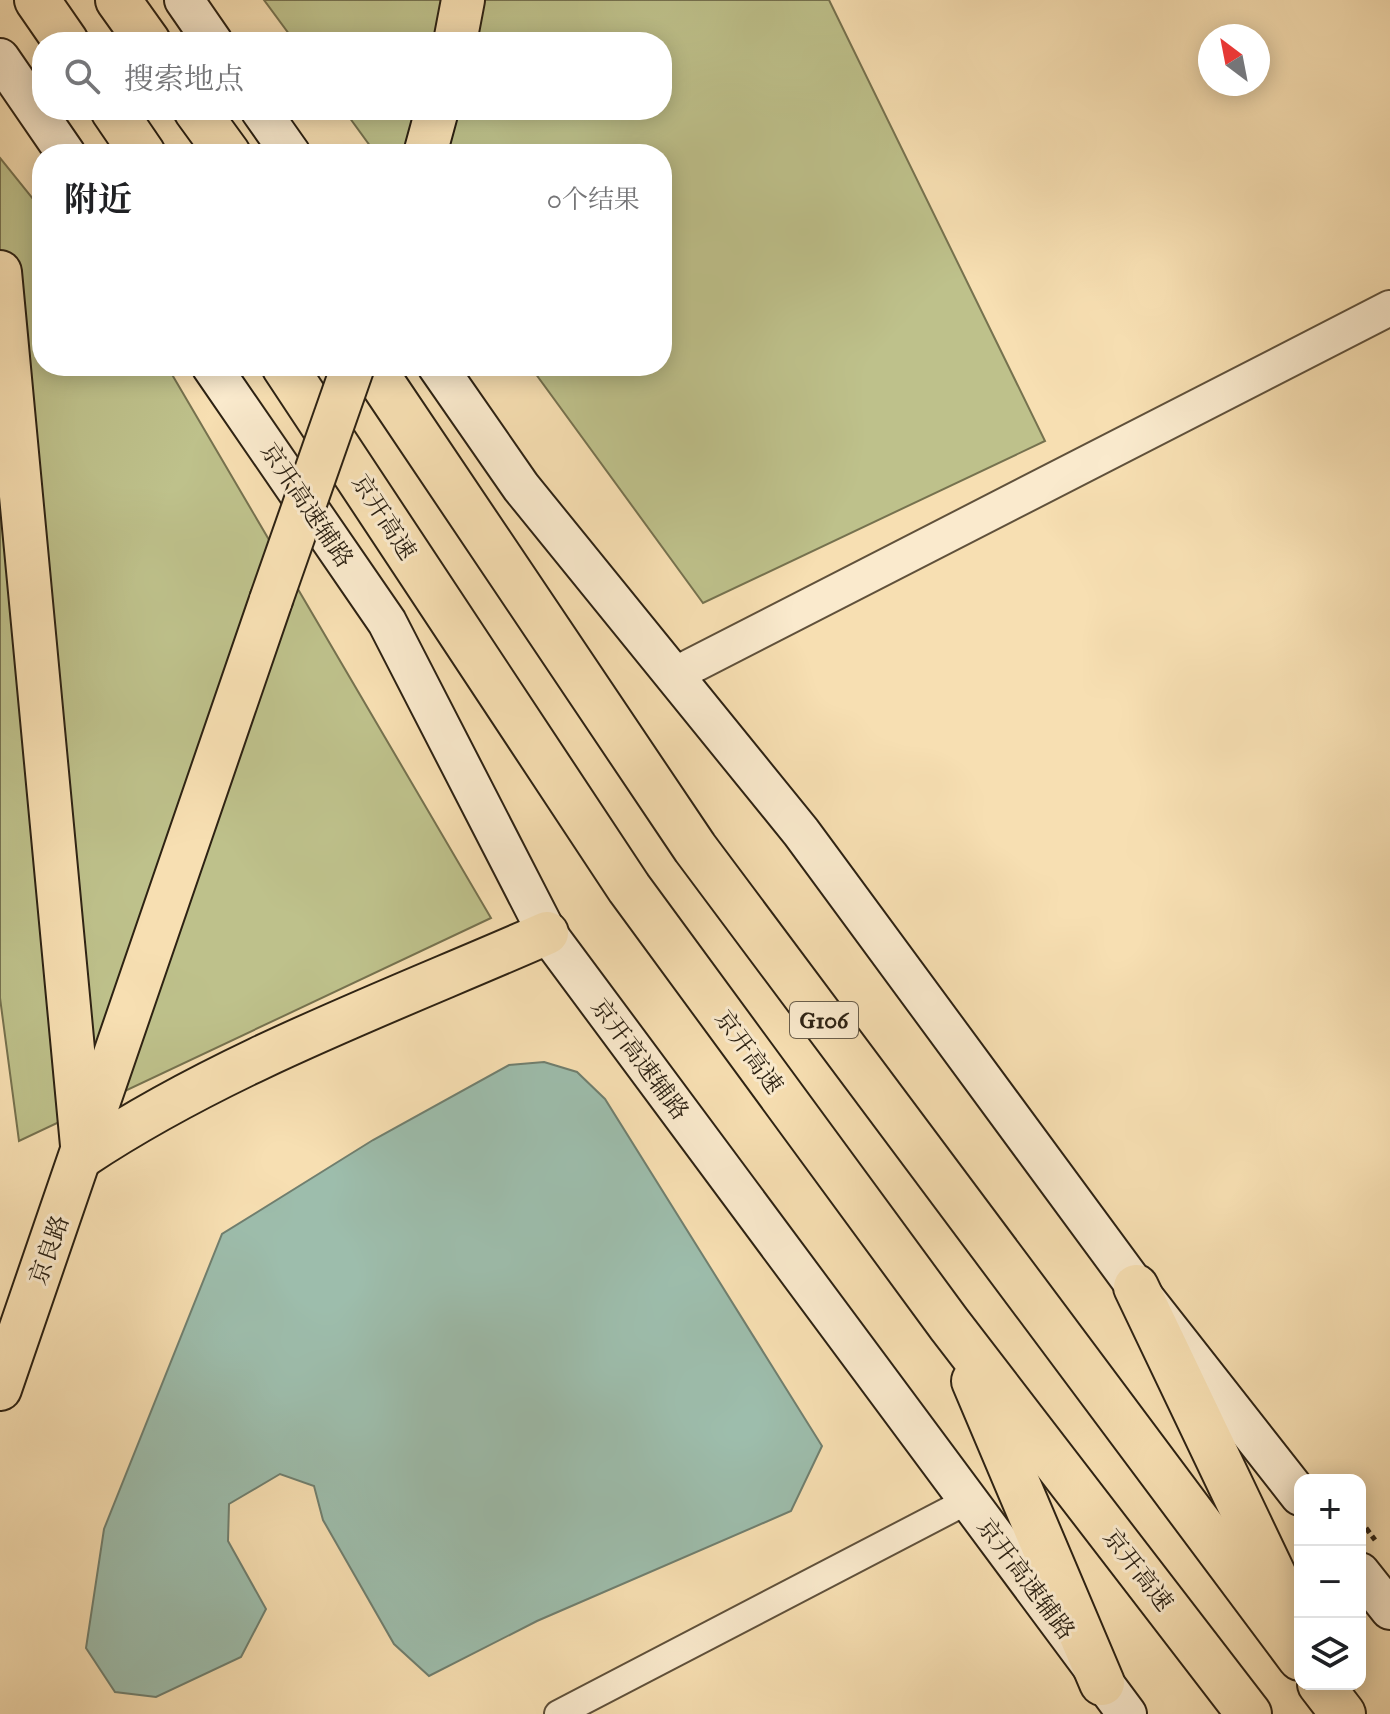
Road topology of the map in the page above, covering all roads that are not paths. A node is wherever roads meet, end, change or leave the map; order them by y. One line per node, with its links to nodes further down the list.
1 (37, 0): 5 (highway)
2 (118, 0): 6 (highway)
3 (184, 0): 7 (main road)
4 (463, 0): 8 (main road)
5 (59, 32)
6 (141, 32)
7 (206, 32)
8 (457, 32)
9 (0, 58): 10 (main road)
10 (32, 105)
11 (43, 120): 16 (main road)
12 (120, 120): 17 (highway)
13 (203, 120): 18 (highway)
14 (267, 120): 19 (main road)
15 (434, 120): 20 (main road)
16 (59, 144)
17 (136, 144)
18 (221, 144)
19 (284, 144)
20 (428, 144)
21 (0, 272): 30 (main road)
22 (1390, 308): 28 (street)
23 (218, 376): 29 (main road, 京开高速辅路)
24 (291, 376): 32 (highway, 京开高速)
25 (349, 376): 30 (main road, 京良路, bridge)
26 (378, 376): 39 (highway, G106)
27 (444, 376): 28 (main road)
28 (674, 675): 31 (main road)
29 (547, 933): 30 (main road); 35 (main road, 京开高速辅路)
30 (83, 1156): 33 (main road, 京良路)
31 (1136, 1287): 34 (main road); 38 (highway)
32 (949, 1324): 40 (highway); 42 (highway, 京开高速)
33 (0, 1389)
34 (1294, 1488)
35 (967, 1501): 40 (main road, 京开高速辅路); 41 (street)
36 (1366, 1580): 37 (main road)
37 (1390, 1610)
38 (1294, 1618)
39 (1294, 1650)
40 (1115, 1698)
41 (558, 1714)
42 (1249, 1714)

